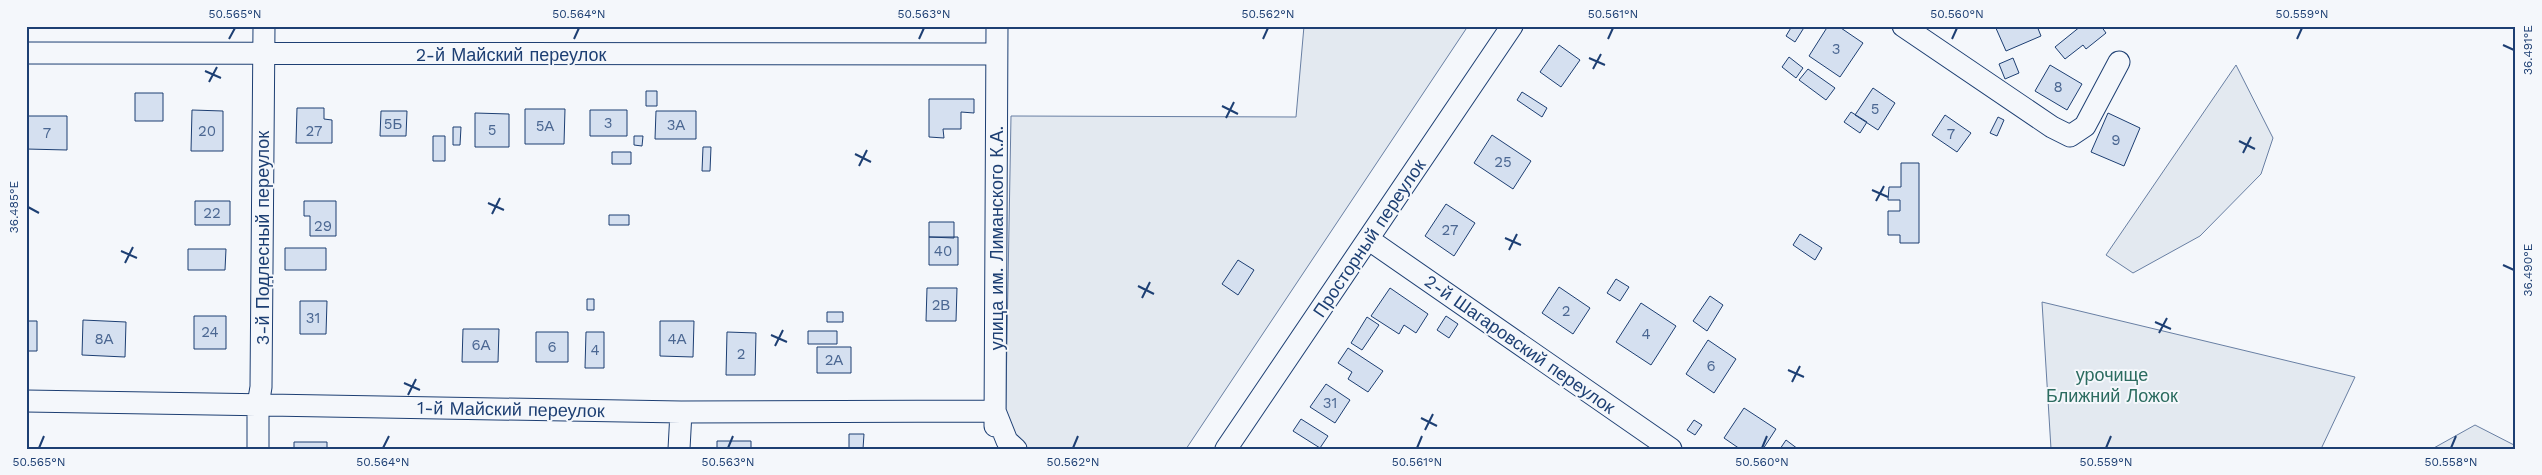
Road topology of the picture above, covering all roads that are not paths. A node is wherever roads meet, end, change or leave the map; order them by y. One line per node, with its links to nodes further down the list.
1 (264, 26): 6 (street, 3-й Подлесный переулок)
2 (997, 26): 7 (street, улица им. Лиманского К.А.)
3 (1512, 26): 9 (street, Просторный переулок)
4 (1903, 26): 8 (street)
5 (26, 53): 6 (street, 2-й Майский переулок)
6 (264, 53): 7 (street, 2-й Майский переулок); 11 (street, 3-й Подлесный переулок)
7 (996, 54): 12 (street, улица им. Лиманского К.А.)
8 (2119, 62)
9 (1368, 239): 18 (street, Просторный переулок); 19 (street, 2-й Шагаровский переулок)
10 (26, 401): 11 (street, 1-й Майский переулок)
11 (258, 405): 13 (street, 1-й Майский переулок); 14 (street, 3-й Подлесный переулок)
12 (995, 411): 13 (street, 1-й Майский переулок); 16 (street, улица им. Лиманского К.А.); 17 (street)
13 (681, 412): 15 (street)
14 (258, 449)
15 (679, 449)
16 (994, 449)
17 (1016, 449)
18 (1226, 449)
19 (1671, 449)

